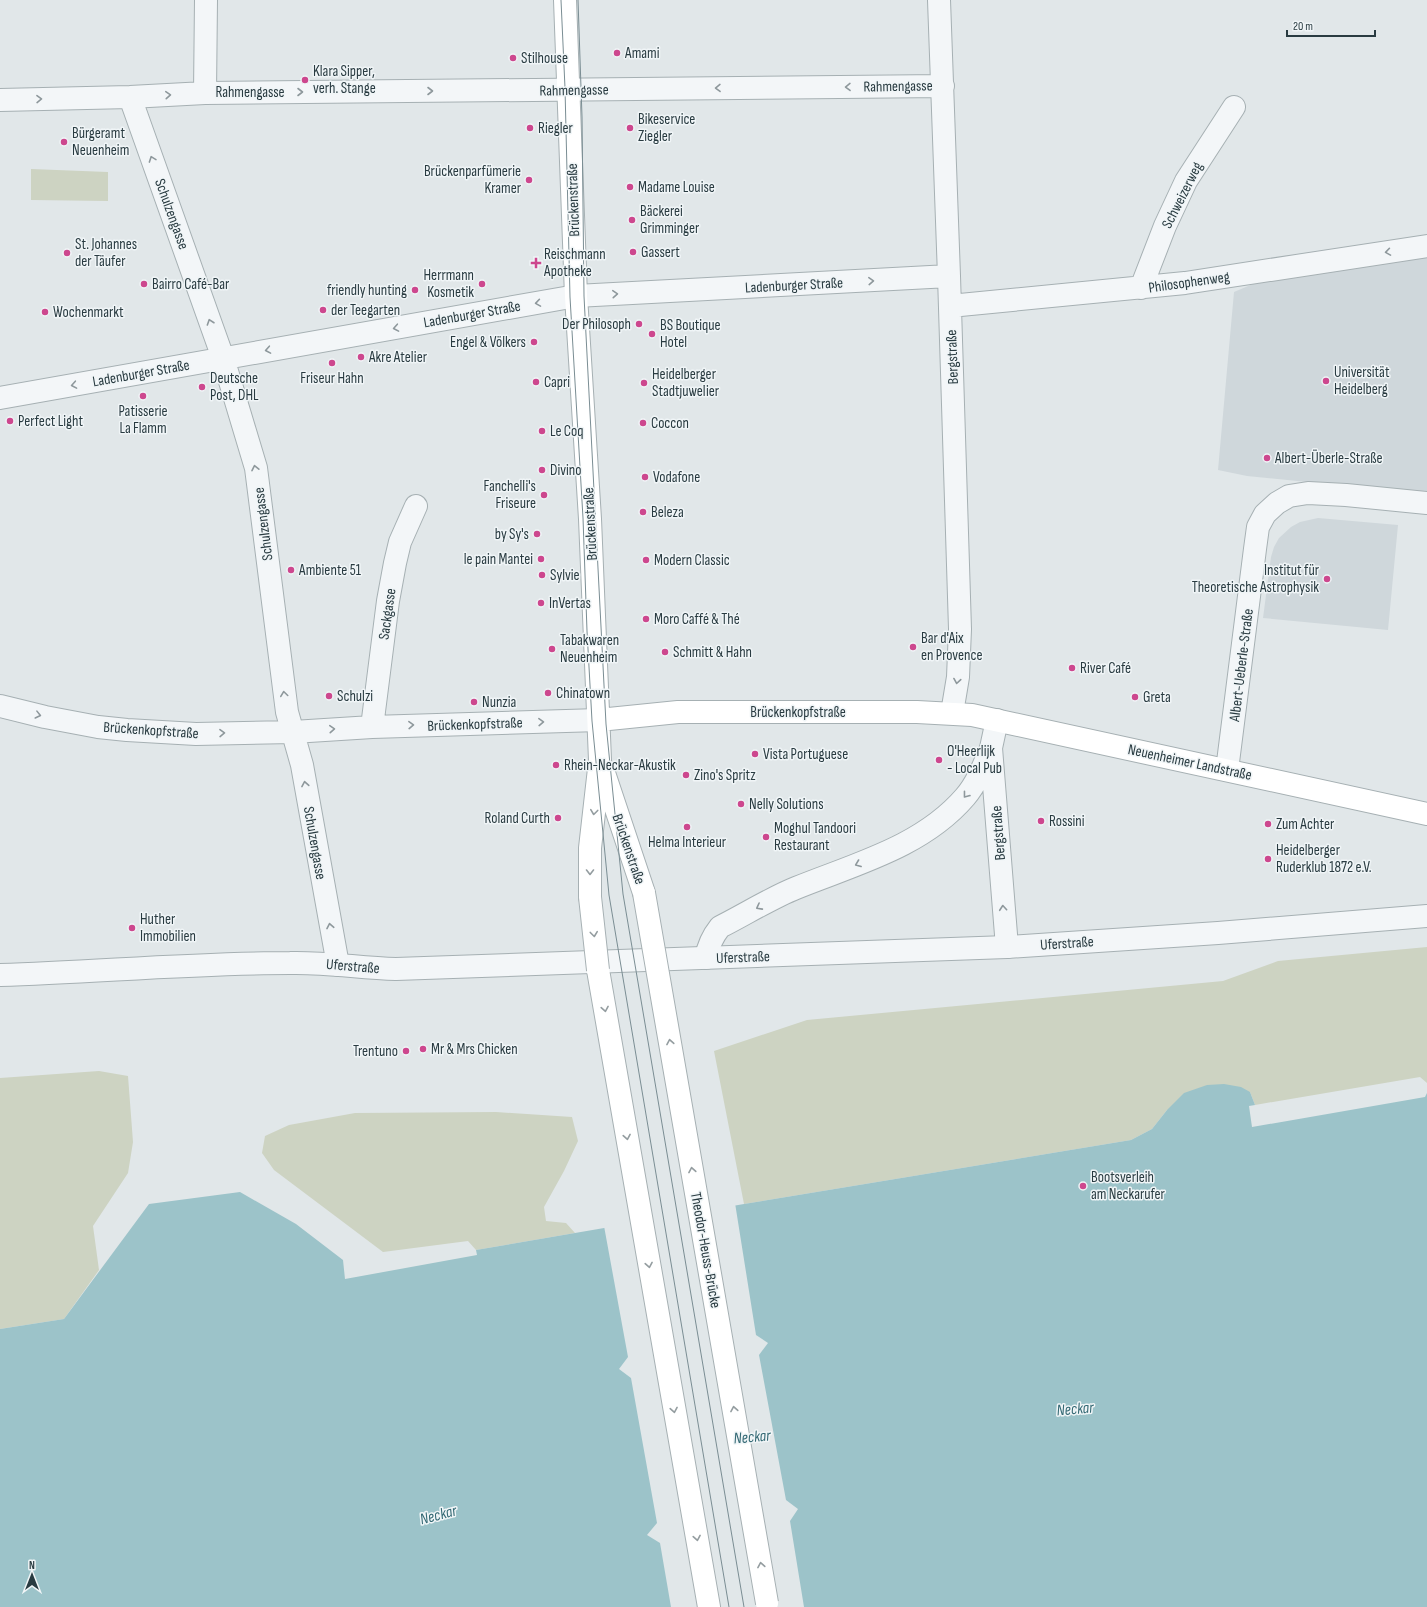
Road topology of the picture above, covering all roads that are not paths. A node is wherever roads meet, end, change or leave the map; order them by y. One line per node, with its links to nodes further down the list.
1 (206, 0): 6 (street, Rahmengasse)
2 (565, 0): 5 (main road, Brückenstraße)
3 (939, 0): 4 (street, Bergstraße)
4 (943, 86): 5 (street, Rahmengasse, one-way to 5); 11 (street, Bergstraße)
5 (568, 90): 6 (street, Rahmengasse, one-way to 5); 13 (main road, Brückenstraße)
6 (205, 92): 7 (street, Rahmengasse, one-way to 6)
7 (130, 97): 8 (street, Rahmengasse, one-way to 7); 15 (street, Schulzengasse, one-way to 7)
8 (0, 100)
9 (1234, 107): 12 (street, Schweizerweg)
10 (1427, 246): 12 (street, Philosophenweg, one-way to 12)
11 (949, 276): 13 (street, Ladenburger Straße, one-way to 11); 14 (street, Bergstraße)
12 (1141, 288): 14 (street, Philosophenweg)
13 (576, 296): 15 (street, Ladenburger Straße, one-way to 15); 21 (main road, Brückenstraße)
14 (950, 306): 20 (street, Bergstraße, one-way to 20)
15 (223, 358): 16 (street, Ladenburger Straße, one-way to 16); 24 (street, Schulzengasse, one-way to 15)
16 (0, 398)
17 (1427, 503): 27 (street, Albert-Ueberle-Straße)
18 (416, 506): 23 (street, Sackgasse)
19 (0, 706): 24 (street, Brückenkopfstraße, one-way to 24)
20 (952, 713): 21 (main road, Brückenkopfstraße); 22 (main road, Neuenheimer Landstraße)
21 (599, 720): 23 (street, Brückenkopfstraße, one-way to 21); 26 (main road, Brückenstraße)
22 (997, 720): 25 (street, Bergstraße); 27 (main road, Neuenheimer Landstraße)
23 (372, 726): 24 (street, Brückenkopfstraße, one-way to 23)
24 (293, 732): 33 (street, Schulzengasse, one-way to 24)
25 (991, 748): 31 (street, Bergstraße, one-way to 25); 32 (street, Uferstraße, one-way to 32)
26 (600, 760): 29 (main road, Brückenstraße); 35 (main road, Brückenstraße, one-way to 35, bridge)
27 (1227, 770): 28 (main road, Neuenheimer Landstraße)
28 (1427, 814)
29 (644, 893): 36 (main road, Theodor-Heuss-Brücke, one-way to 29, bridge)
30 (1427, 916): 31 (street, Uferstraße)
31 (1007, 947): 32 (street, Uferstraße)
32 (706, 958): 33 (street, Uferstraße)
33 (338, 964): 34 (street, Uferstraße)
34 (0, 975)
35 (709, 1607)
36 (768, 1607)

